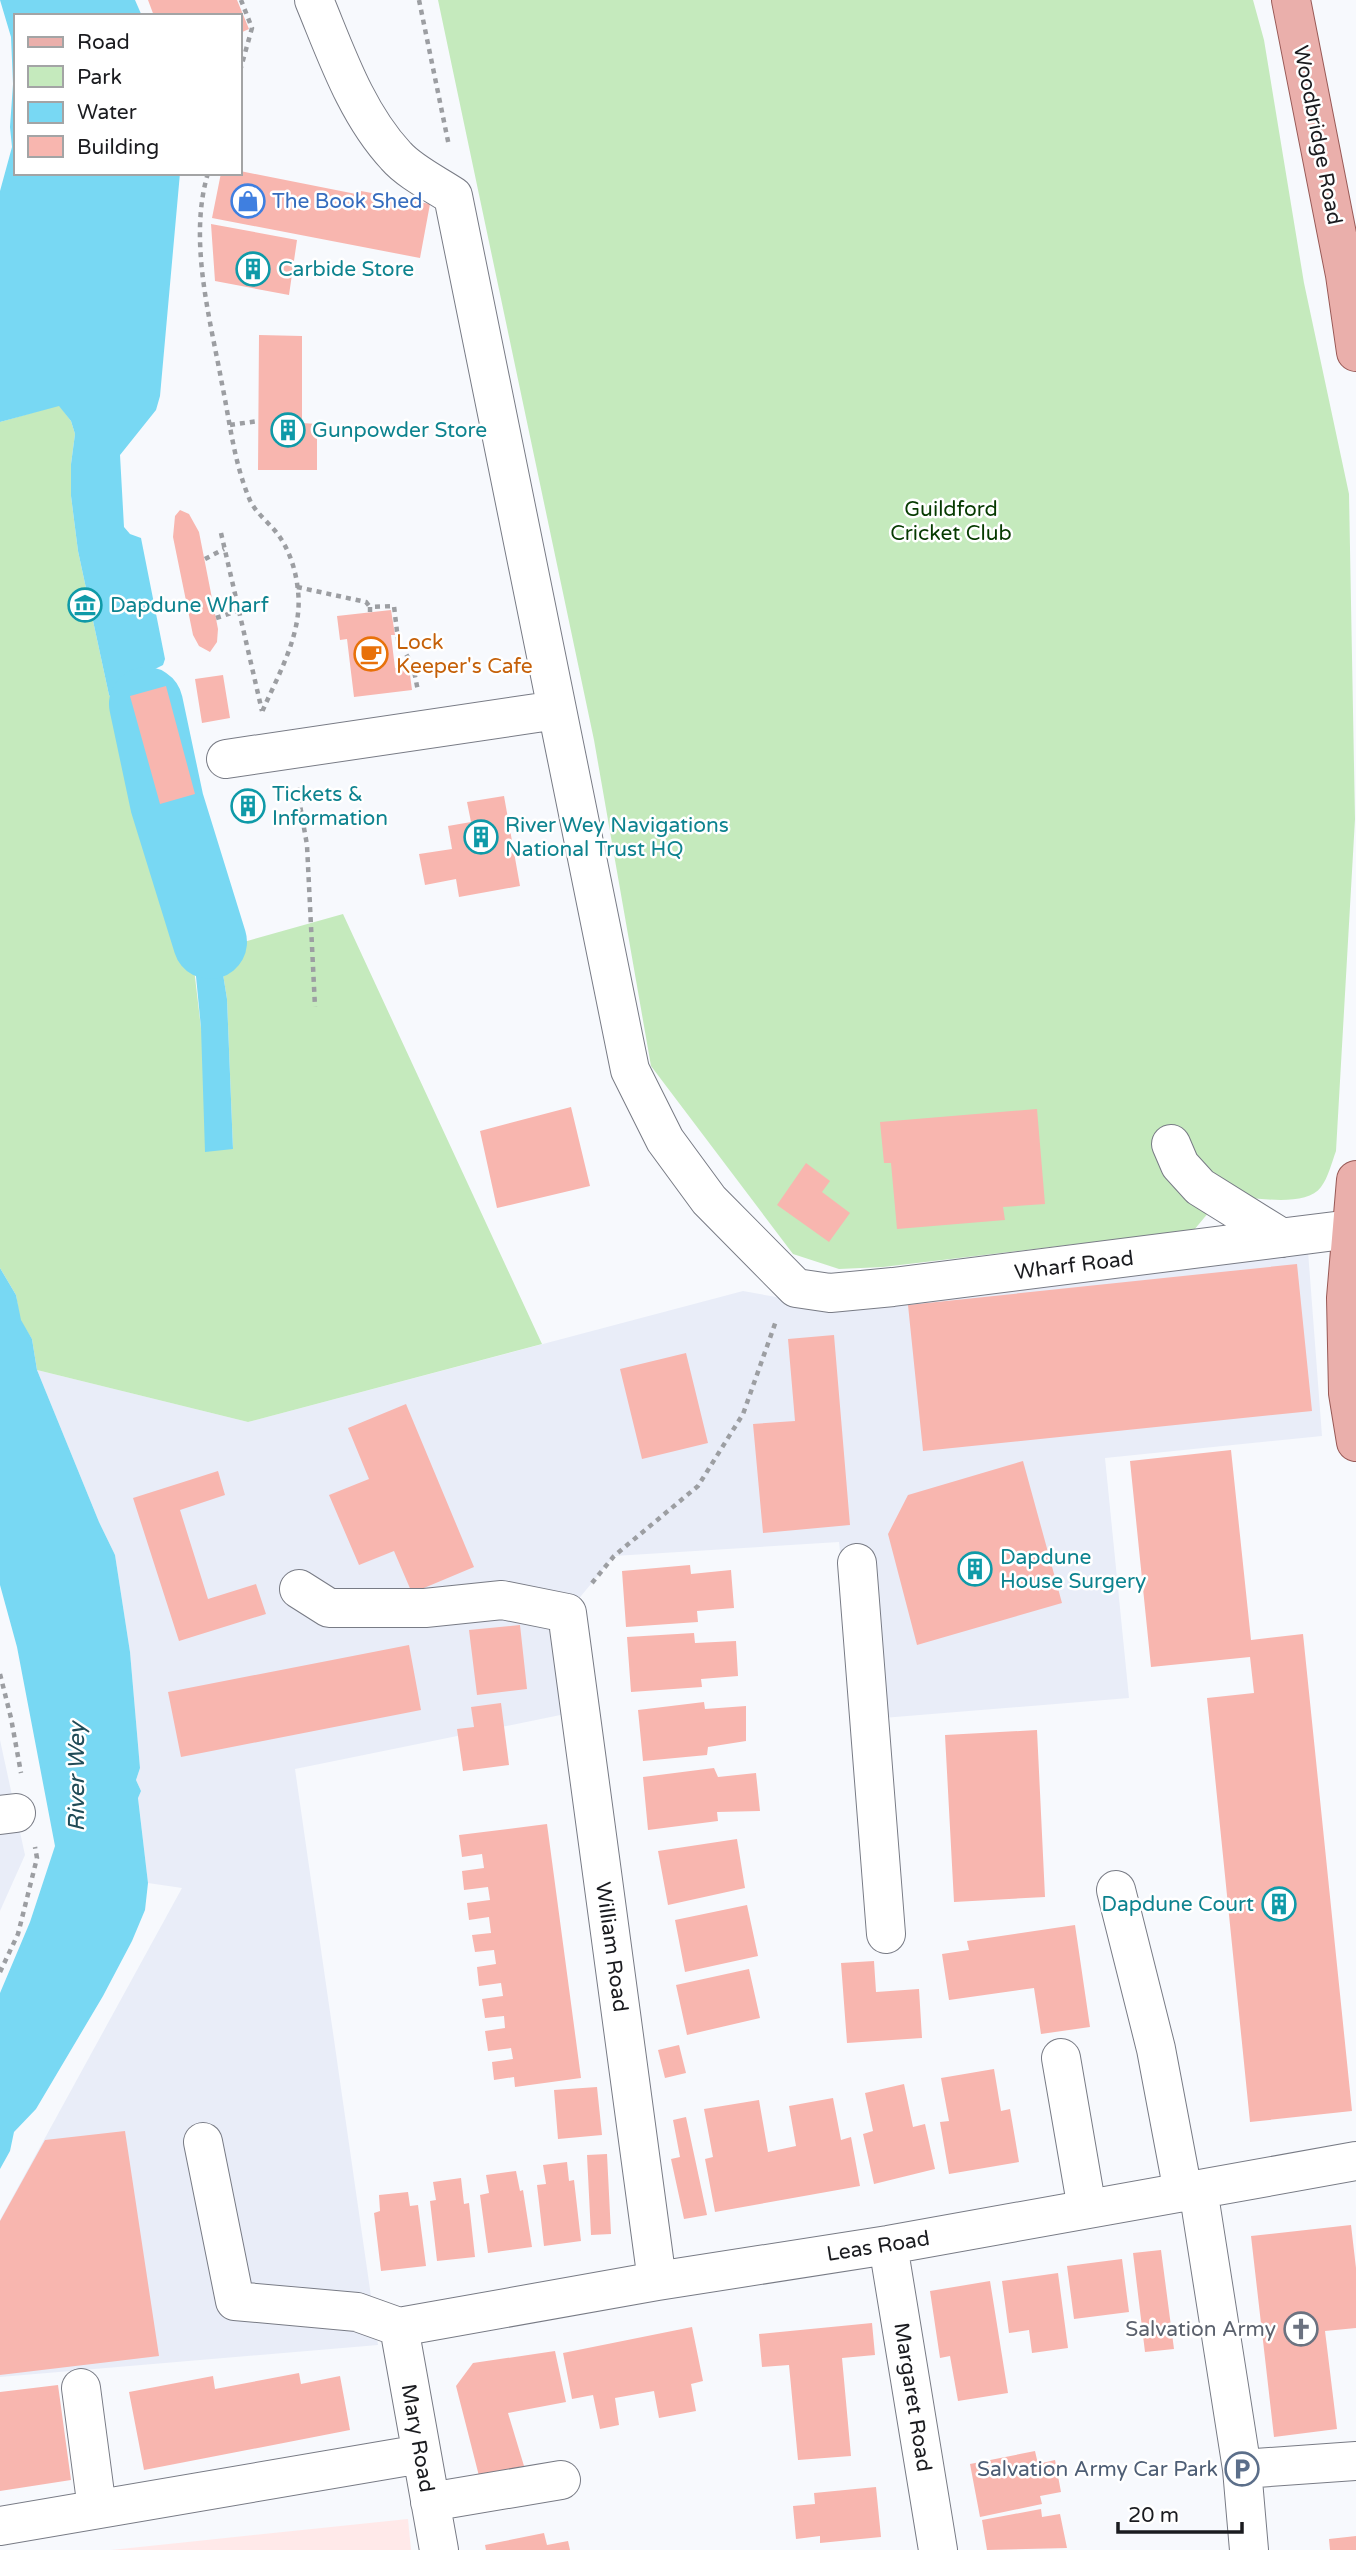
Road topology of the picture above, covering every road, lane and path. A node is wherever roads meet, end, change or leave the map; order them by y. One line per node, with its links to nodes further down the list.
1 (241, 0): 5 (path)
2 (314, 0): 7 (street)
3 (419, 0): 7 (path)
4 (1291, 0): 8 (main road, Woodbridge Road)
5 (242, 64)
6 (208, 175): 11 (path)
7 (453, 195): 18 (street)
8 (1350, 274): 9 (main road, Woodbridge Road)
9 (1356, 352)
10 (258, 421): 11 (path)
11 (230, 425): 15 (path)
12 (220, 533): 13 (path)
13 (224, 549): 14 (path); 16 (path)
14 (205, 559)
15 (298, 587): 16 (path); 19 (path)
16 (238, 611): 17 (path)
17 (216, 618)
18 (557, 710): 19 (street); 27 (street)
19 (424, 730): 20 (street)
20 (290, 750): 21 (street); 22 (path)
21 (226, 759)
22 (315, 1007)
23 (1171, 1144): 26 (street)
24 (1356, 1180): 25 (main road)
25 (1351, 1230): 26 (street, Wharf Road); 28 (main road)
26 (1282, 1238): 27 (street, Wharf Road)
27 (796, 1288): 31 (path)
28 (1356, 1442)
29 (857, 1563): 33 (street)
30 (299, 1589): 31 (street)
31 (567, 1613): 40 (street, William Road)
32 (1116, 1890): 37 (street)
33 (886, 1934)
34 (1060, 2058): 38 (street)
35 (203, 2142): 41 (street)
36 (1356, 2161): 37 (street, Leas Road)
37 (1191, 2190): 38 (street, Leas Road); 45 (street)
38 (1087, 2209): 39 (street, Leas Road)
39 (888, 2245): 40 (street, Leas Road); 51 (street, Margaret Road)
40 (657, 2281): 41 (street, Leas Road)
41 (399, 2327): 43 (street, Mary Road)
42 (81, 2388): 48 (street)
43 (421, 2454): 47 (street, Mary Road); 48 (street)
44 (1356, 2460): 45 (street)
45 (1242, 2469): 52 (street)
46 (561, 2480): 47 (street)
47 (430, 2502): 50 (street, Mary Road)
48 (97, 2509): 49 (street)
49 (0, 2526)
50 (439, 2550)
51 (939, 2550)
52 (1249, 2550)

